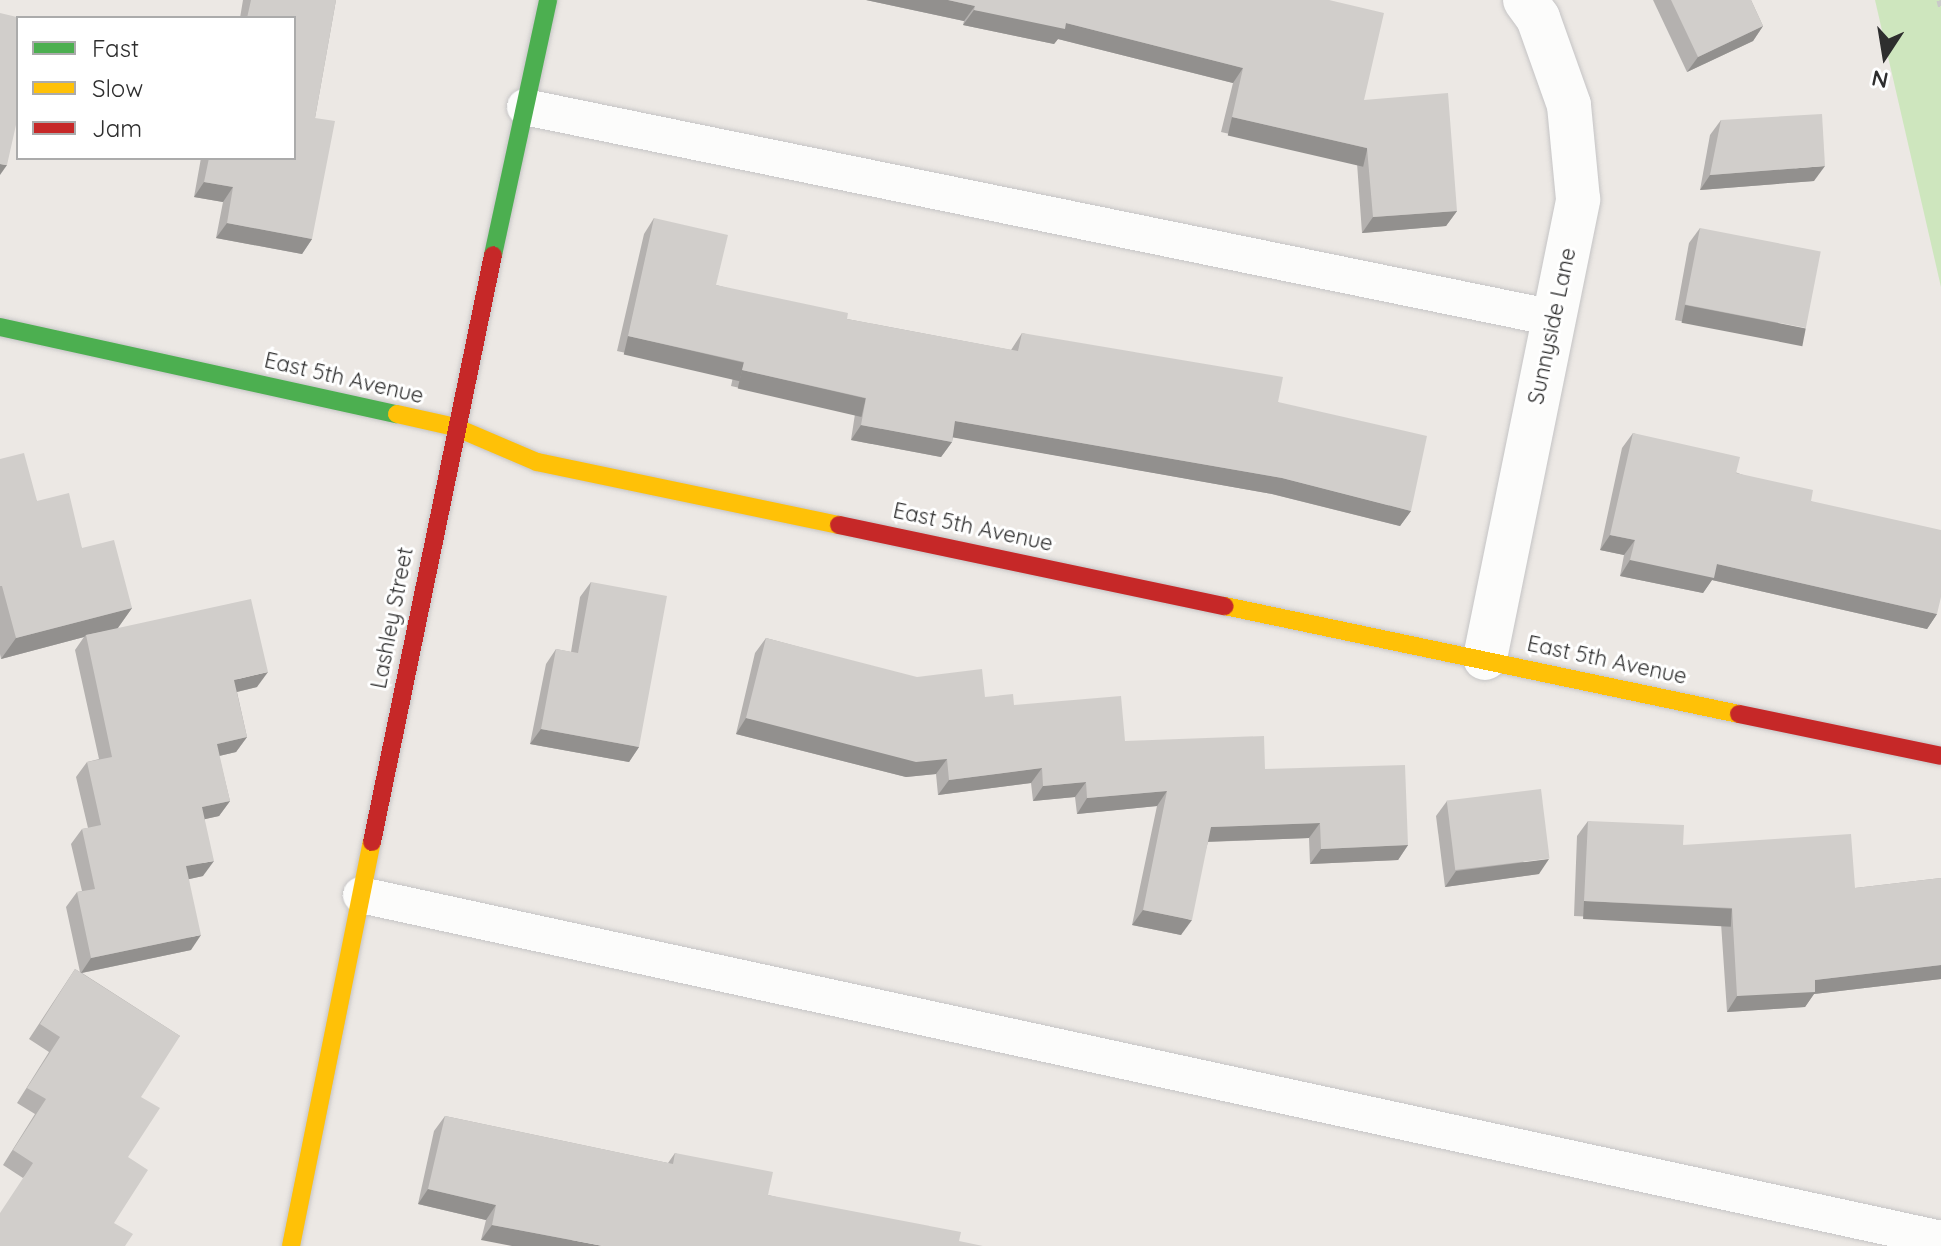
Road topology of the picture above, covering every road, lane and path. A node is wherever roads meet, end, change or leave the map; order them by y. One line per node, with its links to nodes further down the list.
1 (548, 0): 5 (street, Lashley Street)
2 (1525, 0): 6 (street, Sunnyside Lane)
3 (1939, 0): 4 (path)
4 (1941, 9)
5 (525, 107): 6 (lane); 8 (street, Lashley Street)
6 (1554, 318): 9 (street, Sunnyside Lane)
7 (0, 327): 8 (street, East 5th Avenue)
8 (455, 427): 9 (street, East 5th Avenue); 11 (street, Lashley Street)
9 (1485, 658): 10 (street, East 5th Avenue)
10 (1941, 756)
11 (361, 895): 12 (lane); 13 (street, Lashley Street)
12 (1941, 1239)
13 (291, 1246)

